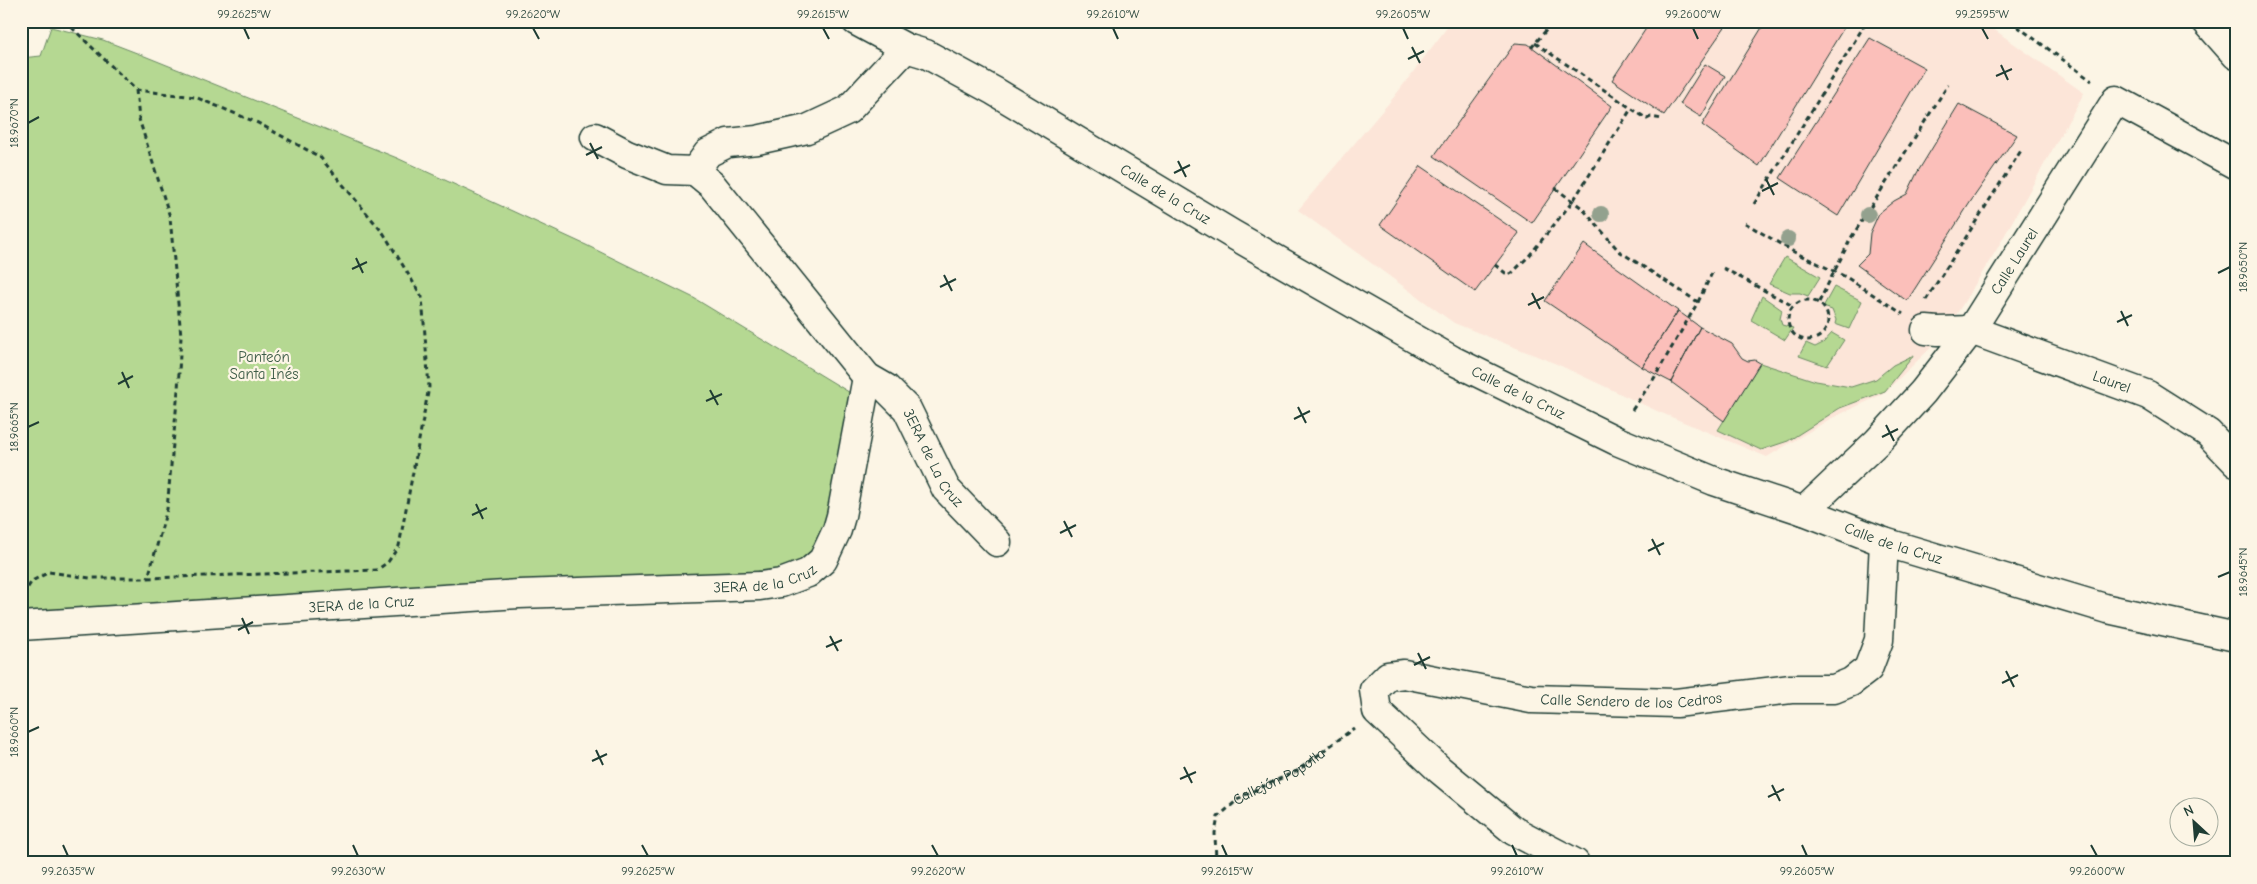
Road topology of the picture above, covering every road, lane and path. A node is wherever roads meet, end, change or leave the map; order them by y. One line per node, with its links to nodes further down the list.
1 (65, 21): 12 (path)
2 (856, 21): 8 (street, Calle de la Cruz)
3 (1554, 21): 7 (path)
4 (1867, 21): 22 (path)
5 (2010, 21): 13 (path)
6 (2206, 21): 10 (street)
7 (1535, 43): 9 (path); 14 (path)
8 (906, 48): 19 (street); 34 (street, Calle de la Cruz)
9 (1531, 48)
10 (2236, 55)
11 (1948, 85): 27 (path)
12 (136, 90): 39 (path); 39 (path)
13 (2116, 100): 18 (street); 32 (street, Calle Laurel)
14 (1631, 109): 15 (path); 21 (path)
15 (1662, 119)
16 (595, 137): 19 (street)
17 (2022, 149): 31 (path)
18 (2236, 165)
19 (695, 171): 33 (street)
20 (1556, 188): 21 (path)
21 (1573, 201): 24 (path); 28 (path)
22 (1754, 204)
23 (1745, 222): 27 (path)
24 (1495, 265)
25 (1723, 268): 30 (path)
26 (1713, 271): 28 (path)
27 (1833, 271): 29 (path); 31 (path)
28 (1698, 302): 34 (path)
29 (1819, 302): 30 (path); 30 (path)
30 (1793, 306)
31 (1918, 317): 32 (street)
32 (1971, 330): 35 (street, Laurel); 36 (street, Calle Laurel)
33 (867, 377): 37 (street, 3ERA de La Cruz); 41 (street, 3ERA de la Cruz)
34 (1617, 441): 36 (street, Calle de la Cruz)
35 (2236, 462)
36 (1804, 511): 38 (street, Calle de la Cruz)
37 (997, 542)
38 (1884, 542): 42 (street, Calle de la Cruz); 43 (street, Calle Sendero de los Cedros)
39 (148, 578): 40 (path)
40 (23, 597)
41 (21, 626)
42 (2236, 636)
43 (1377, 711): 44 (path, Callejón Popotla); 45 (street)
44 (1216, 863)
45 (1575, 863)

